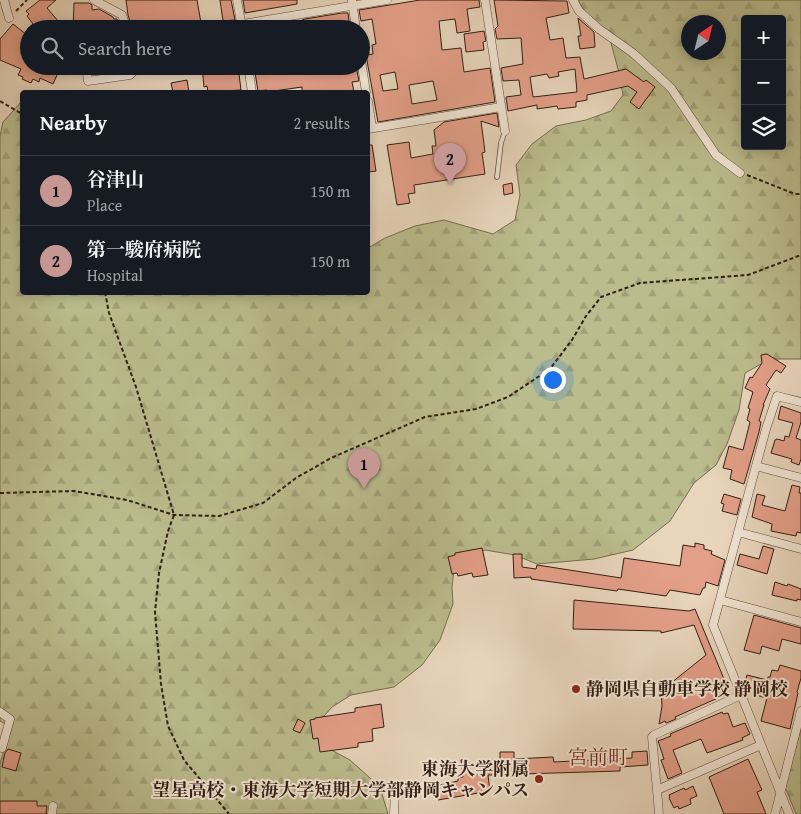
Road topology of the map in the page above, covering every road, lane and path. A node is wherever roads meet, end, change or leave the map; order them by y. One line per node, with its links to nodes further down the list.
1 (4, 0): 8 (street)
2 (94, 0): 9 (street)
3 (237, 0): 10 (street)
4 (387, 0): 7 (street)
5 (484, 0): 20 (street)
6 (573, 0): 24 (street)
7 (352, 3): 11 (street); 12 (street)
8 (9, 18)
9 (124, 20)
10 (240, 20)
11 (270, 20)
12 (355, 20)
13 (87, 75): 14 (street)
14 (130, 75)
15 (249, 75): 17 (street)
16 (363, 75): 18 (street)
17 (252, 90)
18 (366, 90)
19 (0, 101): 21 (path)
20 (501, 107): 22 (street); 23 (street)
21 (20, 113)
22 (370, 128)
23 (505, 131): 25 (lane)
24 (740, 172): 26 (path)
25 (497, 177)
26 (801, 194)
27 (801, 255): 33 (path)
28 (105, 295): 33 (path)
29 (801, 402): 30 (street)
30 (756, 466): 31 (street); 34 (street)
31 (801, 478)
32 (0, 493): 33 (path)
33 (174, 515): 46 (path)
34 (738, 532): 35 (street); 36 (street)
35 (801, 549)
36 (720, 600): 37 (street); 38 (street)
37 (801, 622)
38 (741, 695): 41 (street); 44 (street)
39 (801, 711): 45 (street)
40 (0, 712): 42 (street)
41 (761, 744): 44 (street); 45 (street)
42 (2, 748)
43 (395, 789): 47 (street)
44 (657, 790): 48 (street)
45 (780, 791): 49 (street); 50 (street)
46 (229, 814)
47 (394, 814)
48 (659, 814)
49 (775, 814)
50 (790, 814)

